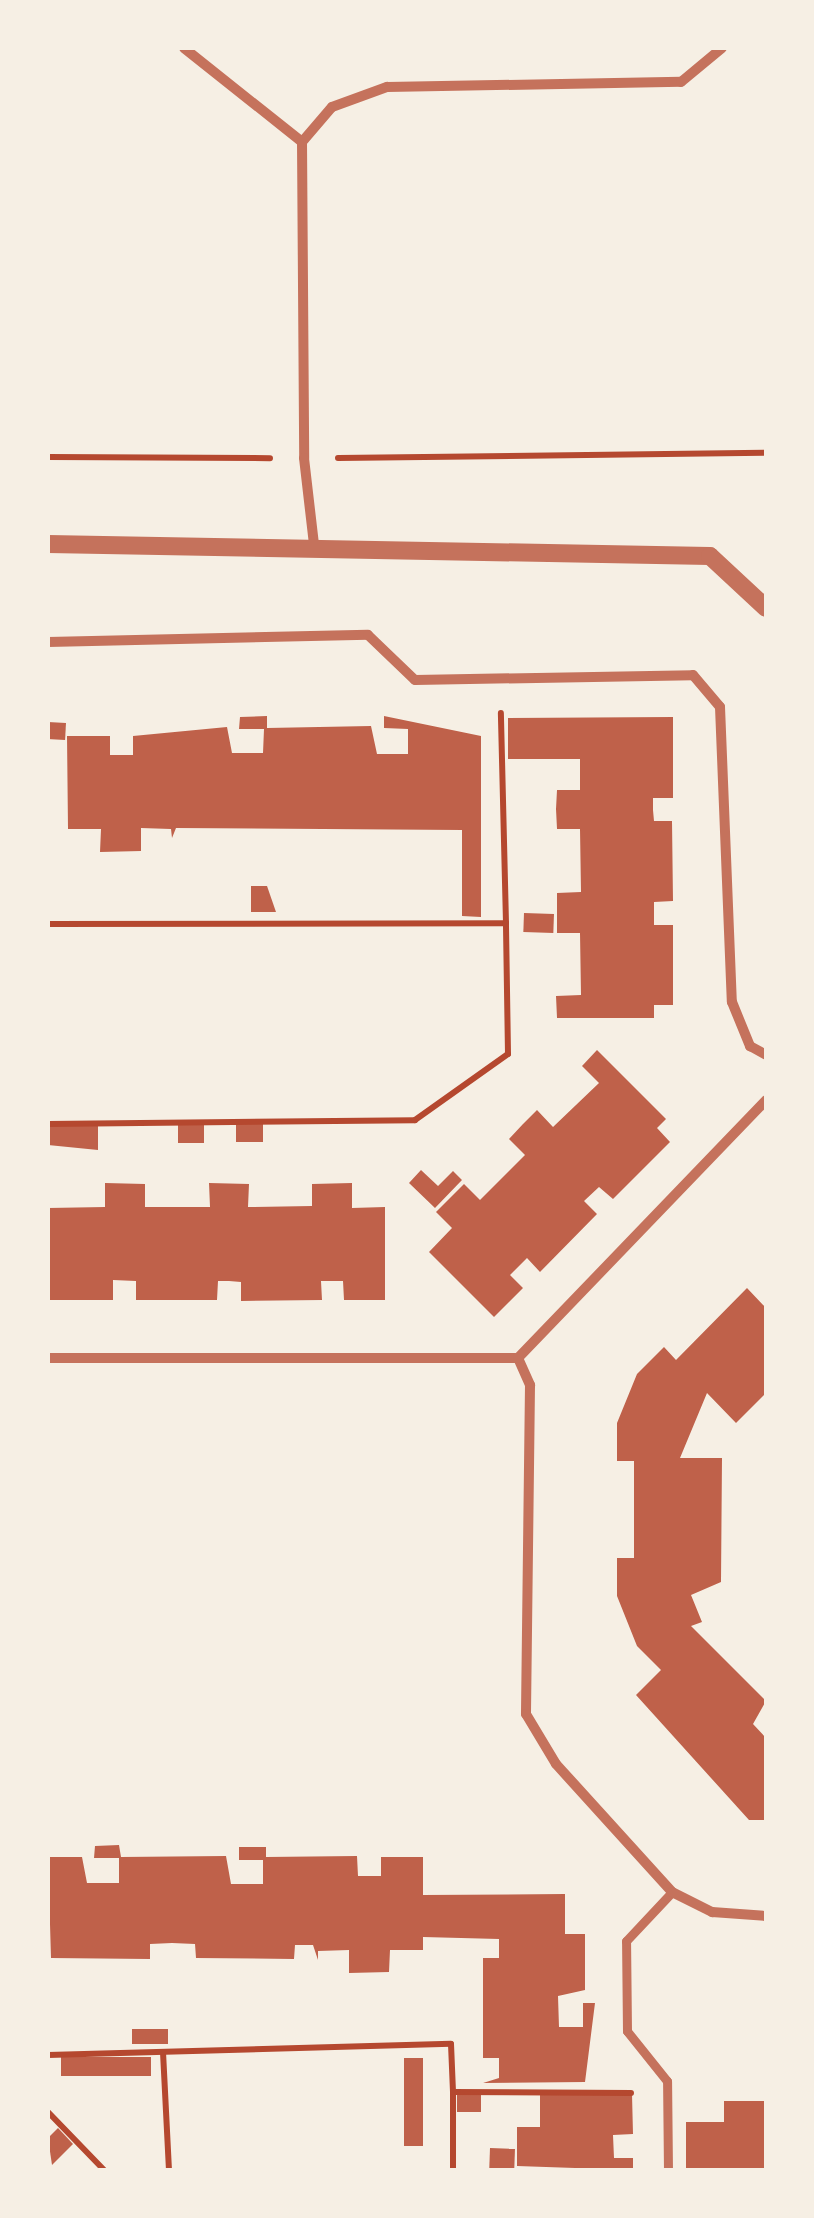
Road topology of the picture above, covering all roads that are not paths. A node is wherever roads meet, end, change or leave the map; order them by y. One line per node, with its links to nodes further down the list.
1 (184, 48): 3 (street)
2 (722, 48): 3 (street)
3 (302, 142): 5 (street)
4 (48, 544): 5 (street)
5 (314, 545): 6 (street)
6 (766, 608)
7 (48, 642): 8 (street)
8 (766, 1055)
9 (766, 1100): 11 (street)
10 (48, 1358): 11 (street)
11 (518, 1358): 12 (street)
12 (672, 1892): 13 (street); 14 (street)
13 (766, 1916)
14 (668, 2170)

